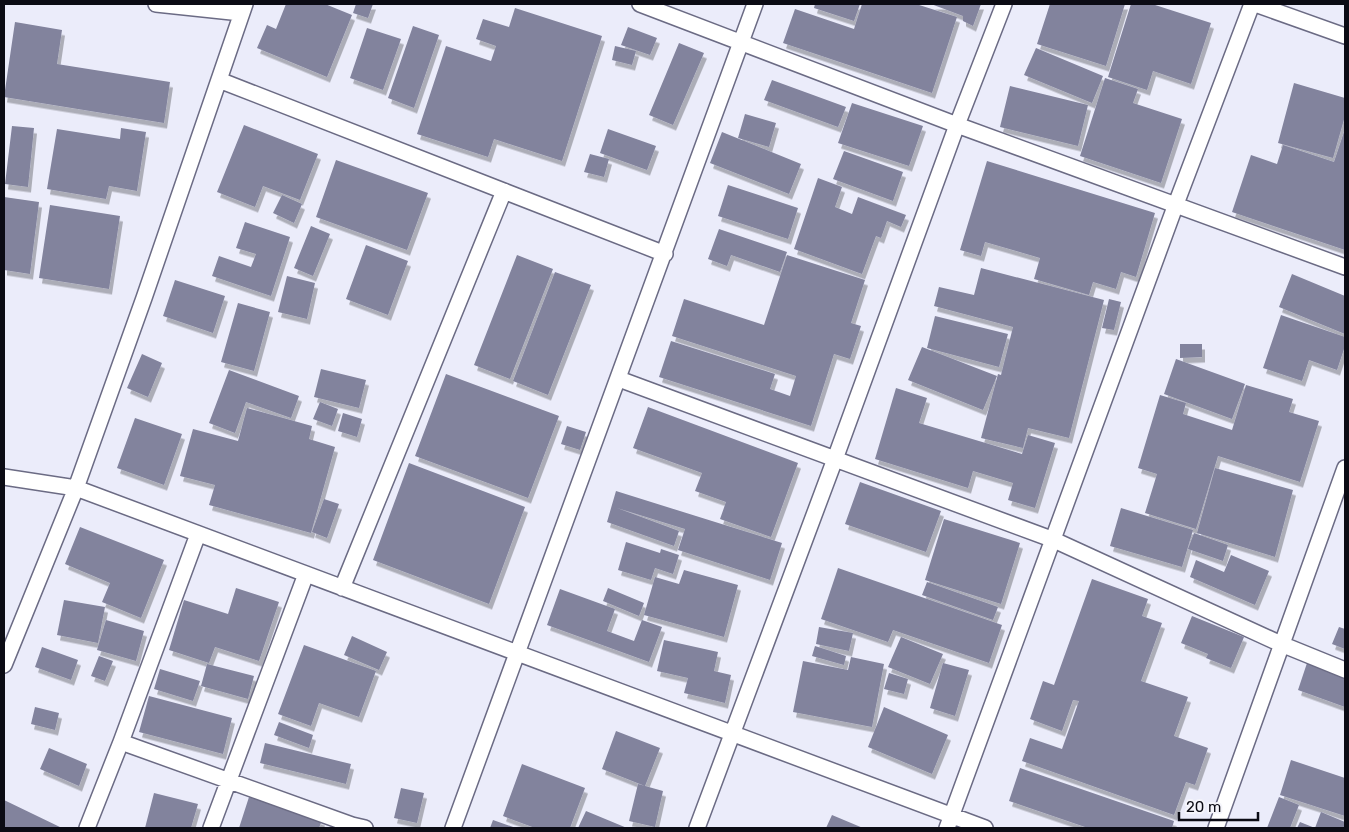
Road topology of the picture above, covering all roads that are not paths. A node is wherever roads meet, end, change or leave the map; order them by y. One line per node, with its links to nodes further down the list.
1 (156, 4): 6 (lane)
2 (640, 4): 8 (lane)
3 (755, 4): 8 (lane)
4 (1004, 4): 10 (lane)
5 (1254, 4): 7 (lane); 12 (lane)
6 (243, 9): 9 (lane)
7 (1345, 36)
8 (740, 42): 10 (lane); 13 (lane)
9 (219, 80): 11 (lane); 19 (lane)
10 (957, 125): 12 (lane); 16 (lane)
11 (504, 191): 13 (lane); 23 (lane)
12 (1176, 204): 14 (lane); 21 (lane)
13 (665, 254): 15 (lane)
14 (1345, 267)
15 (619, 379): 16 (lane); 25 (lane)
16 (835, 459): 21 (lane); 28 (lane)
17 (1345, 468): 24 (lane)
18 (4, 478): 19 (lane)
19 (76, 488): 20 (lane); 26 (lane)
20 (198, 534): 22 (lane); 29 (lane)
21 (1054, 540): 24 (lane); 31 (lane)
22 (306, 574): 23 (lane); 30 (lane)
23 (342, 588): 25 (lane)
24 (1281, 644): 27 (lane); 38 (lane)
25 (518, 653): 28 (lane); 35 (lane)
26 (4, 666)
27 (1345, 670)
28 (732, 734): 31 (lane); 36 (lane)
29 (121, 742): 30 (lane); 33 (lane)
30 (230, 782): 32 (lane); 34 (lane)
31 (949, 822): 37 (lane)
32 (356, 827)
33 (87, 828)
34 (211, 828)
35 (453, 828)
36 (697, 828)
37 (985, 828)
38 (1216, 828)

